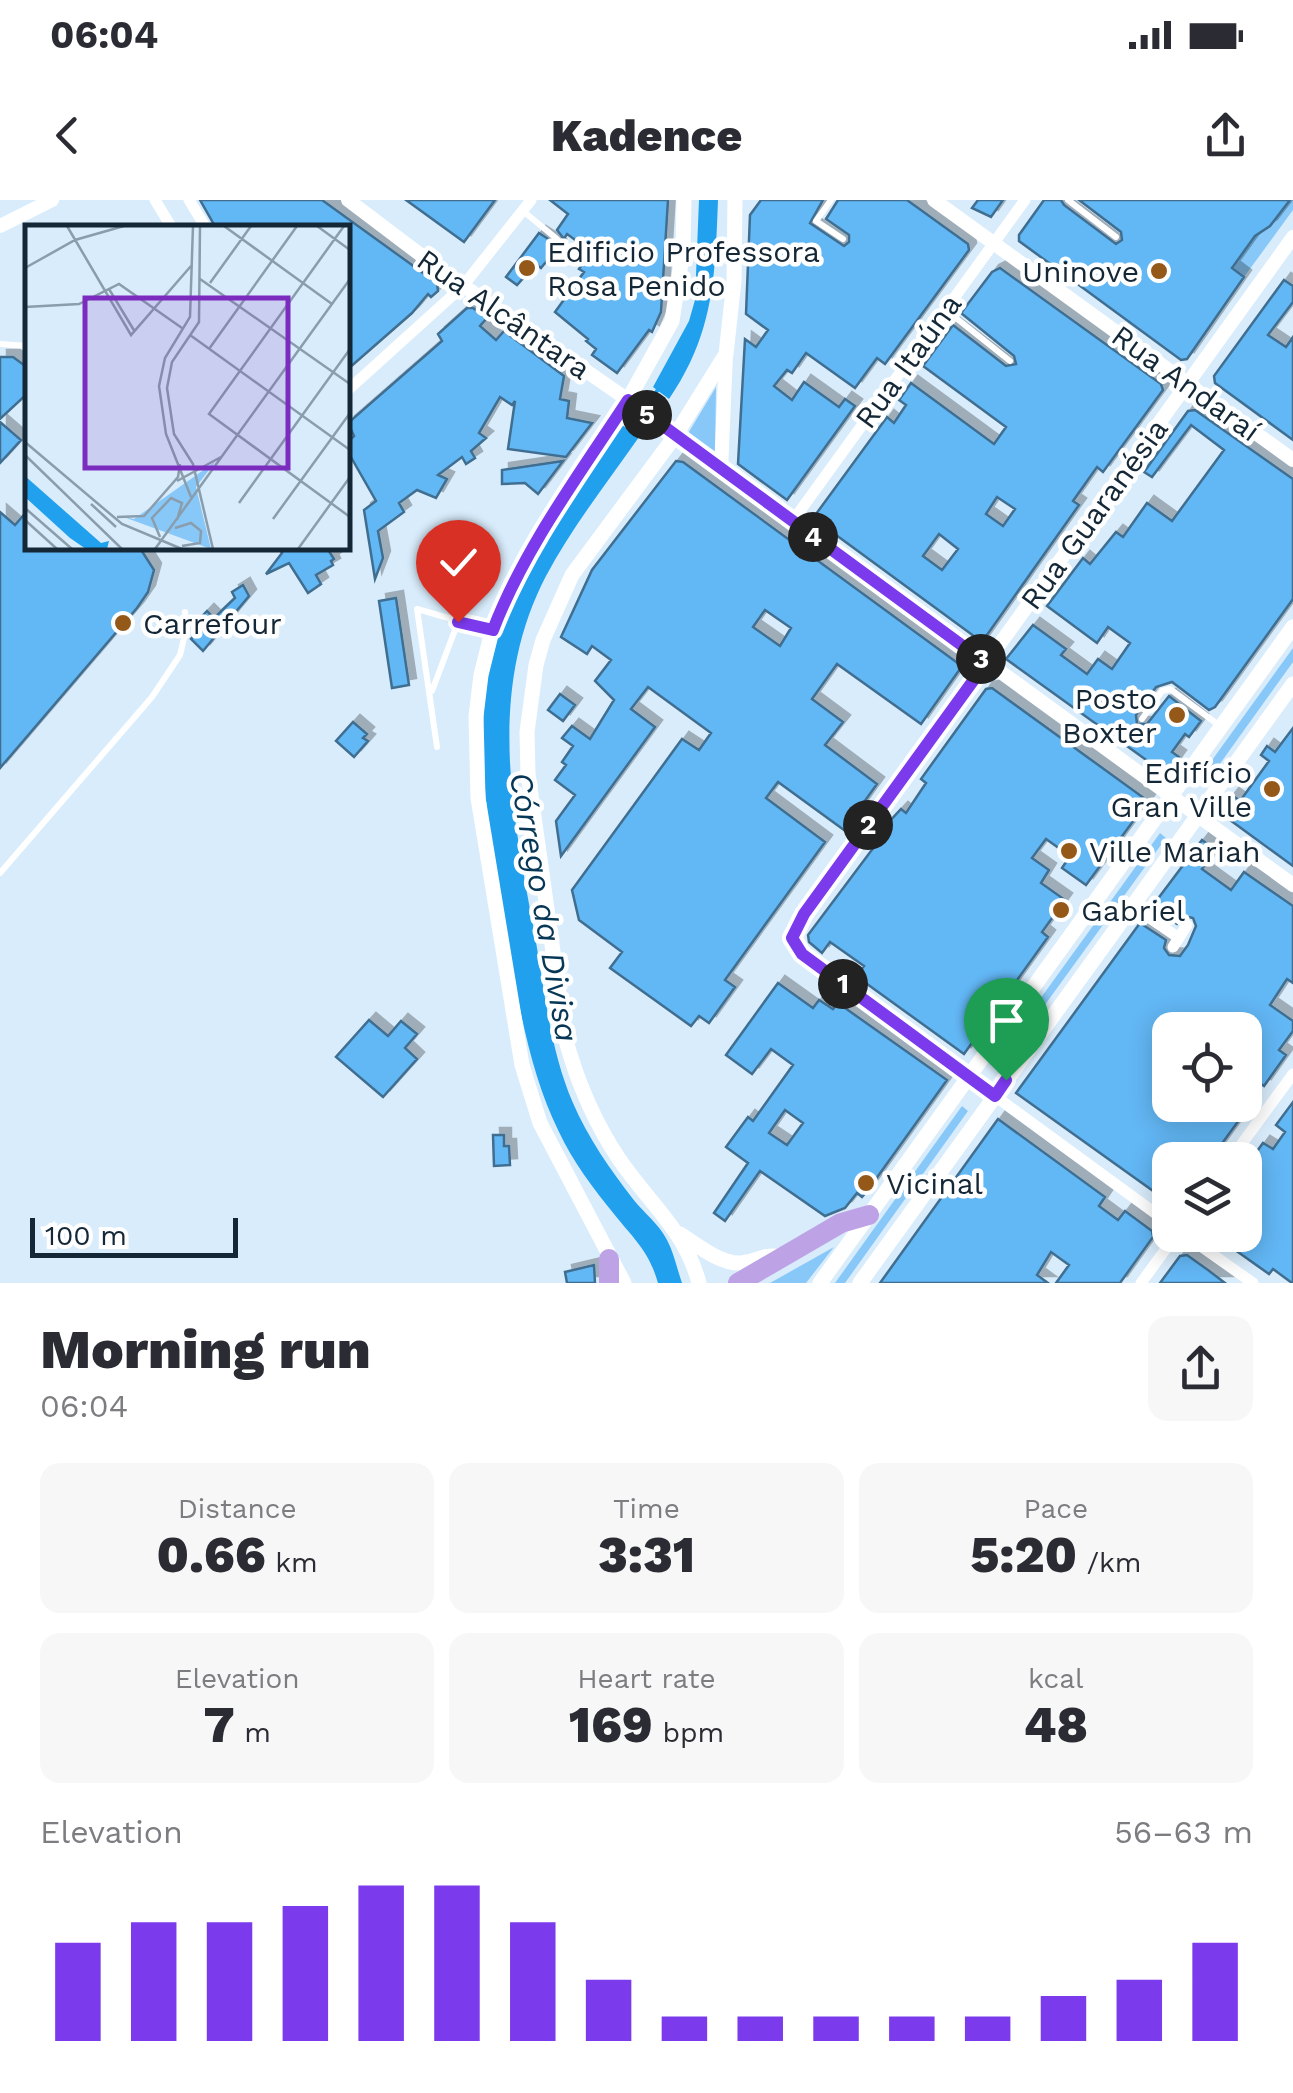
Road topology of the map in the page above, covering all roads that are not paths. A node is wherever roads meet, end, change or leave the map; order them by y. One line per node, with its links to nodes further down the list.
1 (52, 200): 14 (street)
2 (156, 200): 12 (street)
3 (189, 200): 13 (street)
4 (348, 200): 20 (street, Rua Alcântara)
5 (684, 200): 28 (main road)
6 (735, 200): 24 (main road)
7 (830, 200): 18 (lane)
8 (934, 200): 19 (street, Rua Andaraí)
9 (1025, 200): 19 (street, Rua Itaúna)
10 (1068, 200): 15 (lane)
11 (527, 205): 17 (lane); 20 (street)
12 (170, 225)
13 (204, 225)
14 (0, 226)
15 (1116, 237)
16 (1293, 237): 26 (street, Rua Guaranésia)
17 (558, 239)
18 (843, 239)
19 (994, 244): 21 (street, Rua Itaúna); 26 (street, Rua Andaraí)
20 (463, 286): 27 (street); 28 (street, Rua Alcântara)
21 (945, 309): 25 (lane); 32 (street, Rua Itaúna)
22 (0, 344): 23 (lane)
23 (25, 346)
24 (726, 354): 29 (main road); 31 (street)
25 (1010, 361)
26 (1188, 384): 30 (street, Rua Andaraí); 37 (street, Rua Guaranésia)
27 (350, 388)
28 (633, 404): 29 (street, Rua Alcântara); 36 (main road)
29 (675, 436): 31 (street, Rua Alcântara); 55 (main road)
30 (1293, 460)
31 (721, 470): 32 (street, Rua Alcântara)
32 (792, 522): 37 (street, Rua Alcântara)
33 (184, 612): 45 (lane)
34 (458, 622): 36 (lane); 39 (lane); 39 (lane)
35 (1293, 627): 41 (main road)
36 (493, 630): 59 (main road)
37 (986, 663): 43 (street, Rua Alcântara); 50 (street, Rua Guaranésia)
38 (1293, 684): 44 (main road)
39 (430, 696): 42 (lane)
40 (1142, 719): 41 (lane)
41 (1221, 726): 43 (main road)
42 (437, 747)
43 (1171, 796): 44 (street, Rua Alcântara); 50 (main road)
44 (1198, 816): 46 (street, Rua Alcântara); 47 (main road)
45 (0, 873)
46 (1293, 884)
47 (1132, 906): 48 (street); 51 (main road)
48 (1188, 925)
49 (1293, 1074): 52 (street)
50 (968, 1076): 51 (street); 54 (main road)
51 (995, 1096): 53 (street); 65 (main road)
52 (1243, 1142)
53 (1152, 1211)
54 (869, 1214): 58 (highway); 64 (main road)
55 (680, 1234): 58 (main road); 62 (main road)
56 (1164, 1252): 66 (street)
57 (1210, 1252): 67 (street)
58 (781, 1258): 63 (highway)
59 (609, 1259): 60 (highway); 61 (main road)
60 (609, 1283)
61 (624, 1283)
62 (699, 1283)
63 (738, 1283)
64 (820, 1283)
65 (860, 1283)
66 (1141, 1283)
67 (1253, 1283)

